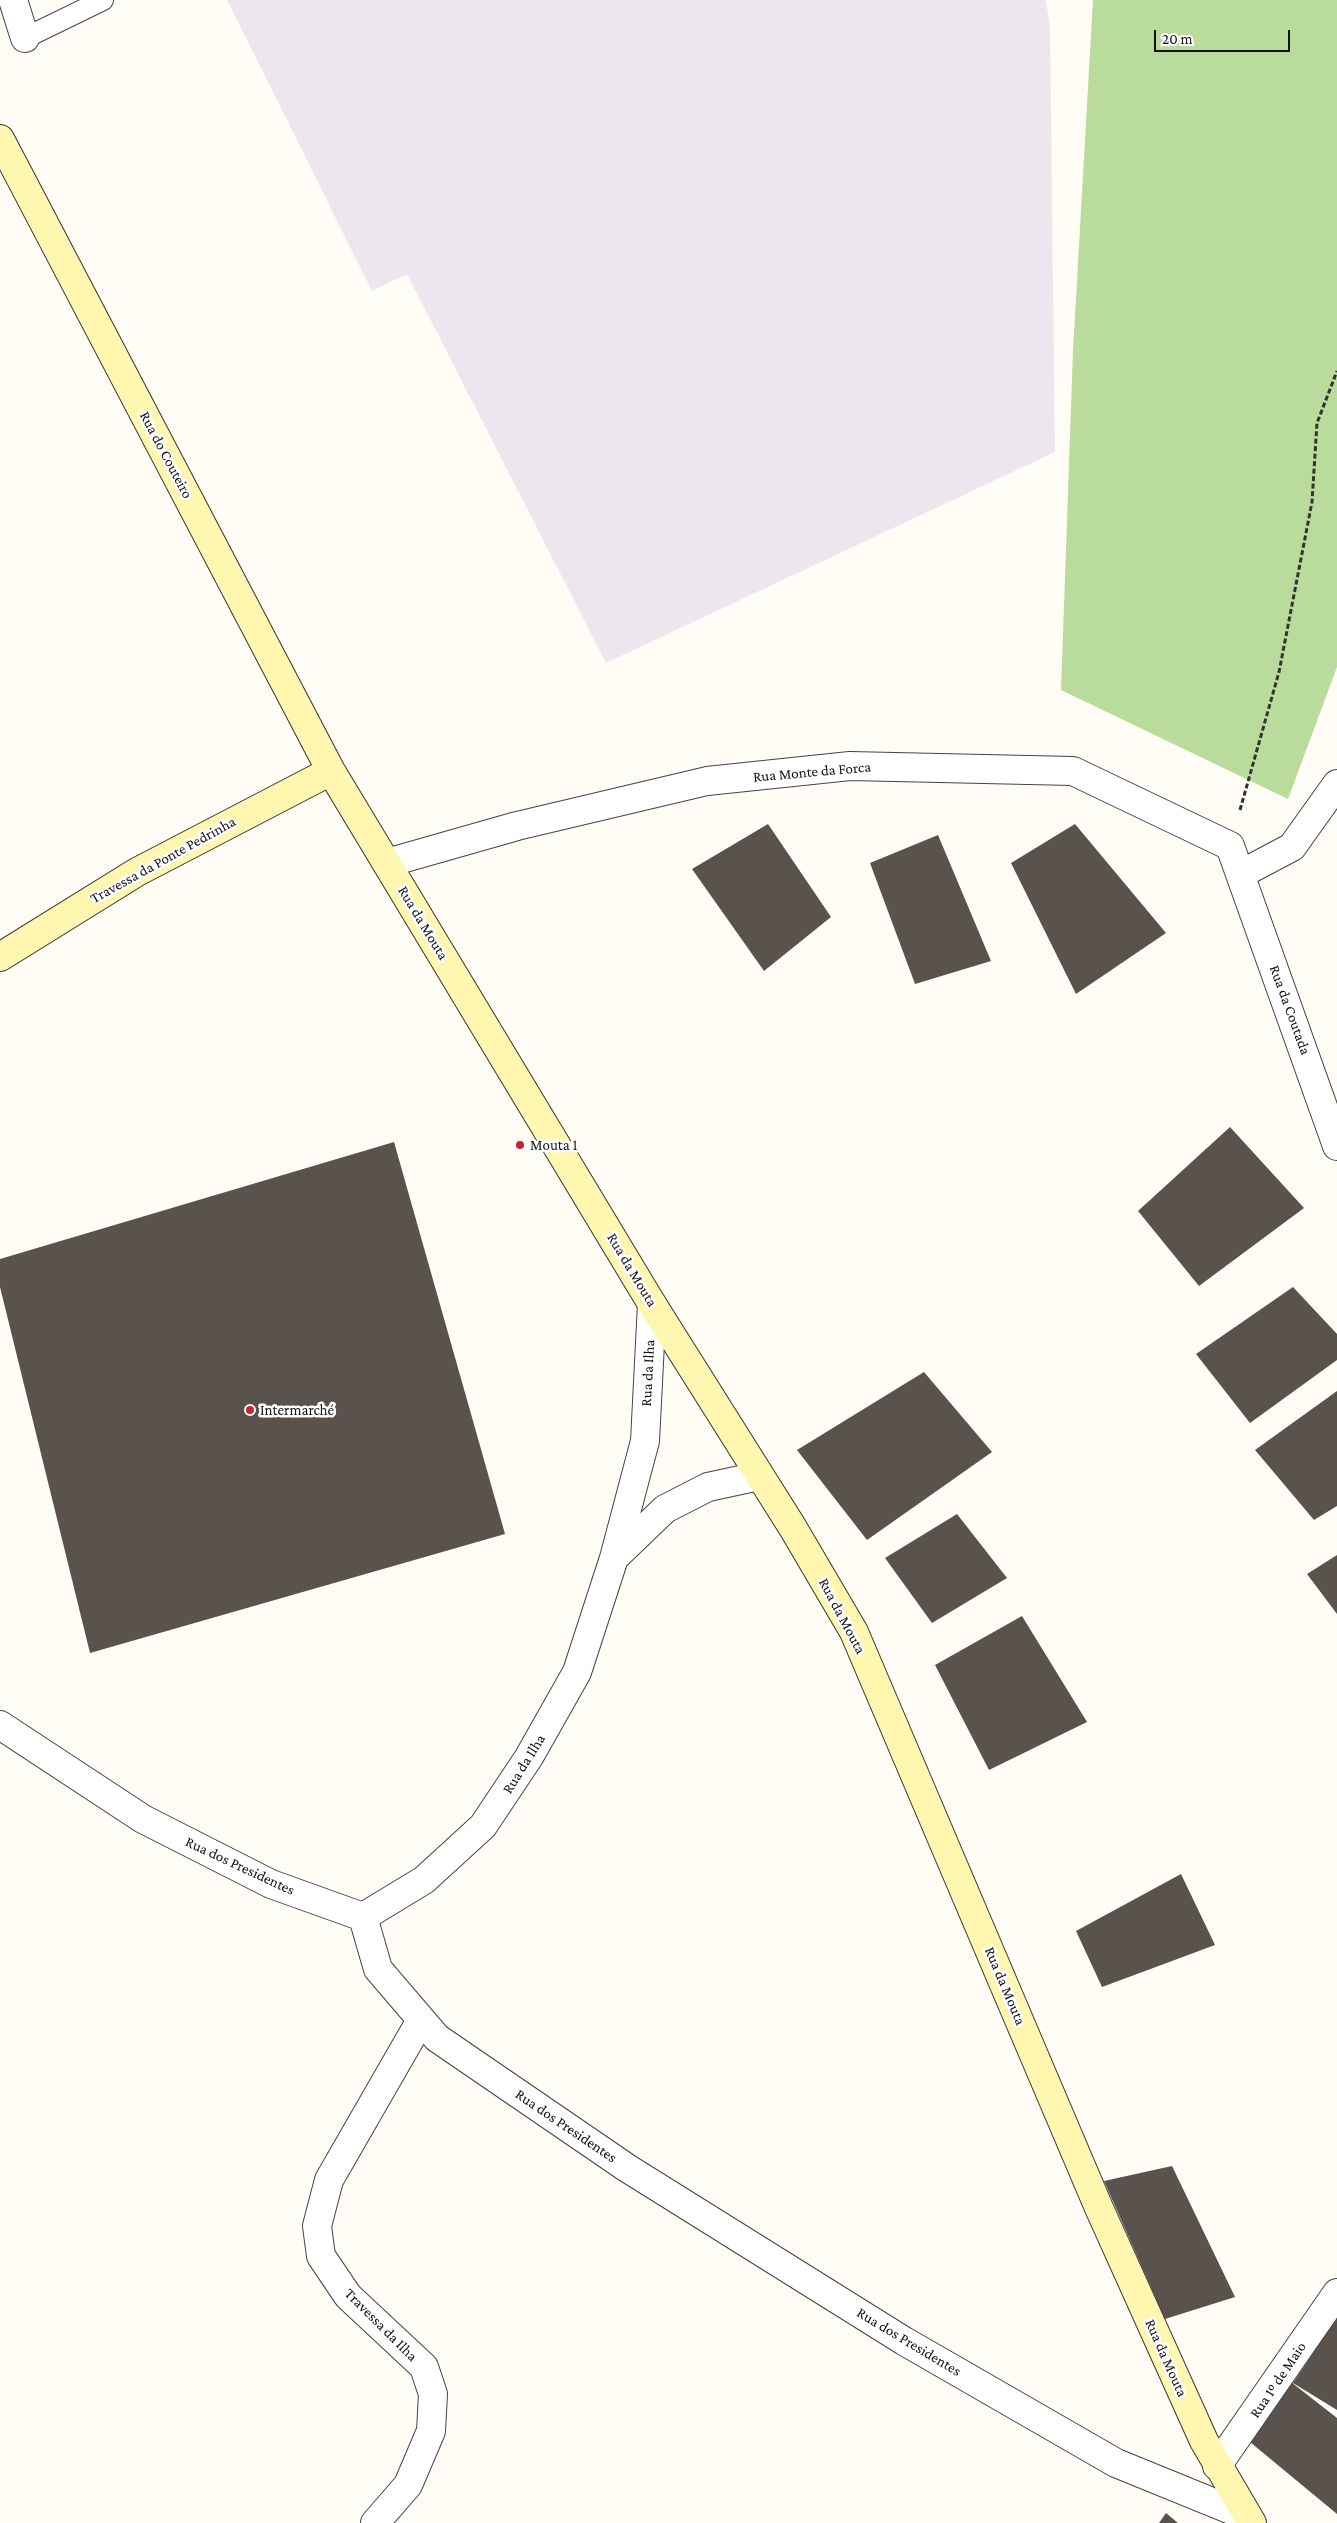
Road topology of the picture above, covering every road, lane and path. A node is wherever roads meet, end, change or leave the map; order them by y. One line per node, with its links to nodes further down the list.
1 (13, 0): 3 (street)
2 (103, 0): 3 (lane)
3 (25, 38)
4 (0, 139): 6 (main road, Rua do Couteiro)
5 (1337, 370): 8 (path)
6 (331, 771): 9 (main road, Rua da Mouta); 11 (main road, Travessa da Ponte Pedrinha)
7 (1337, 784): 10 (street)
8 (1230, 846): 9 (street, Rua Monte da Forca); 10 (street)
9 (387, 863): 13 (main road, Rua da Mouta)
10 (1242, 874): 12 (street, Rua da Coutada)
11 (0, 958)
12 (1337, 1146)
13 (652, 1304): 14 (main road, Rua da Mouta); 15 (street, Rua da Ilha)
14 (759, 1476): 15 (street, Rua da Ilha); 20 (main road, Rua da Mouta)
15 (614, 1558): 17 (street, Rua da Ilha)
16 (0, 1726): 17 (street, Rua dos Presidentes)
17 (363, 1917): 18 (street, Rua dos Presidentes)
18 (421, 2020): 21 (street, Rua dos Presidentes); 22 (street, Travessa da Ilha)
19 (1337, 2293): 20 (street, Rua 1º de Maio)
20 (1217, 2466): 21 (main road, Rua da Mouta)
21 (1249, 2520)
22 (375, 2523)

